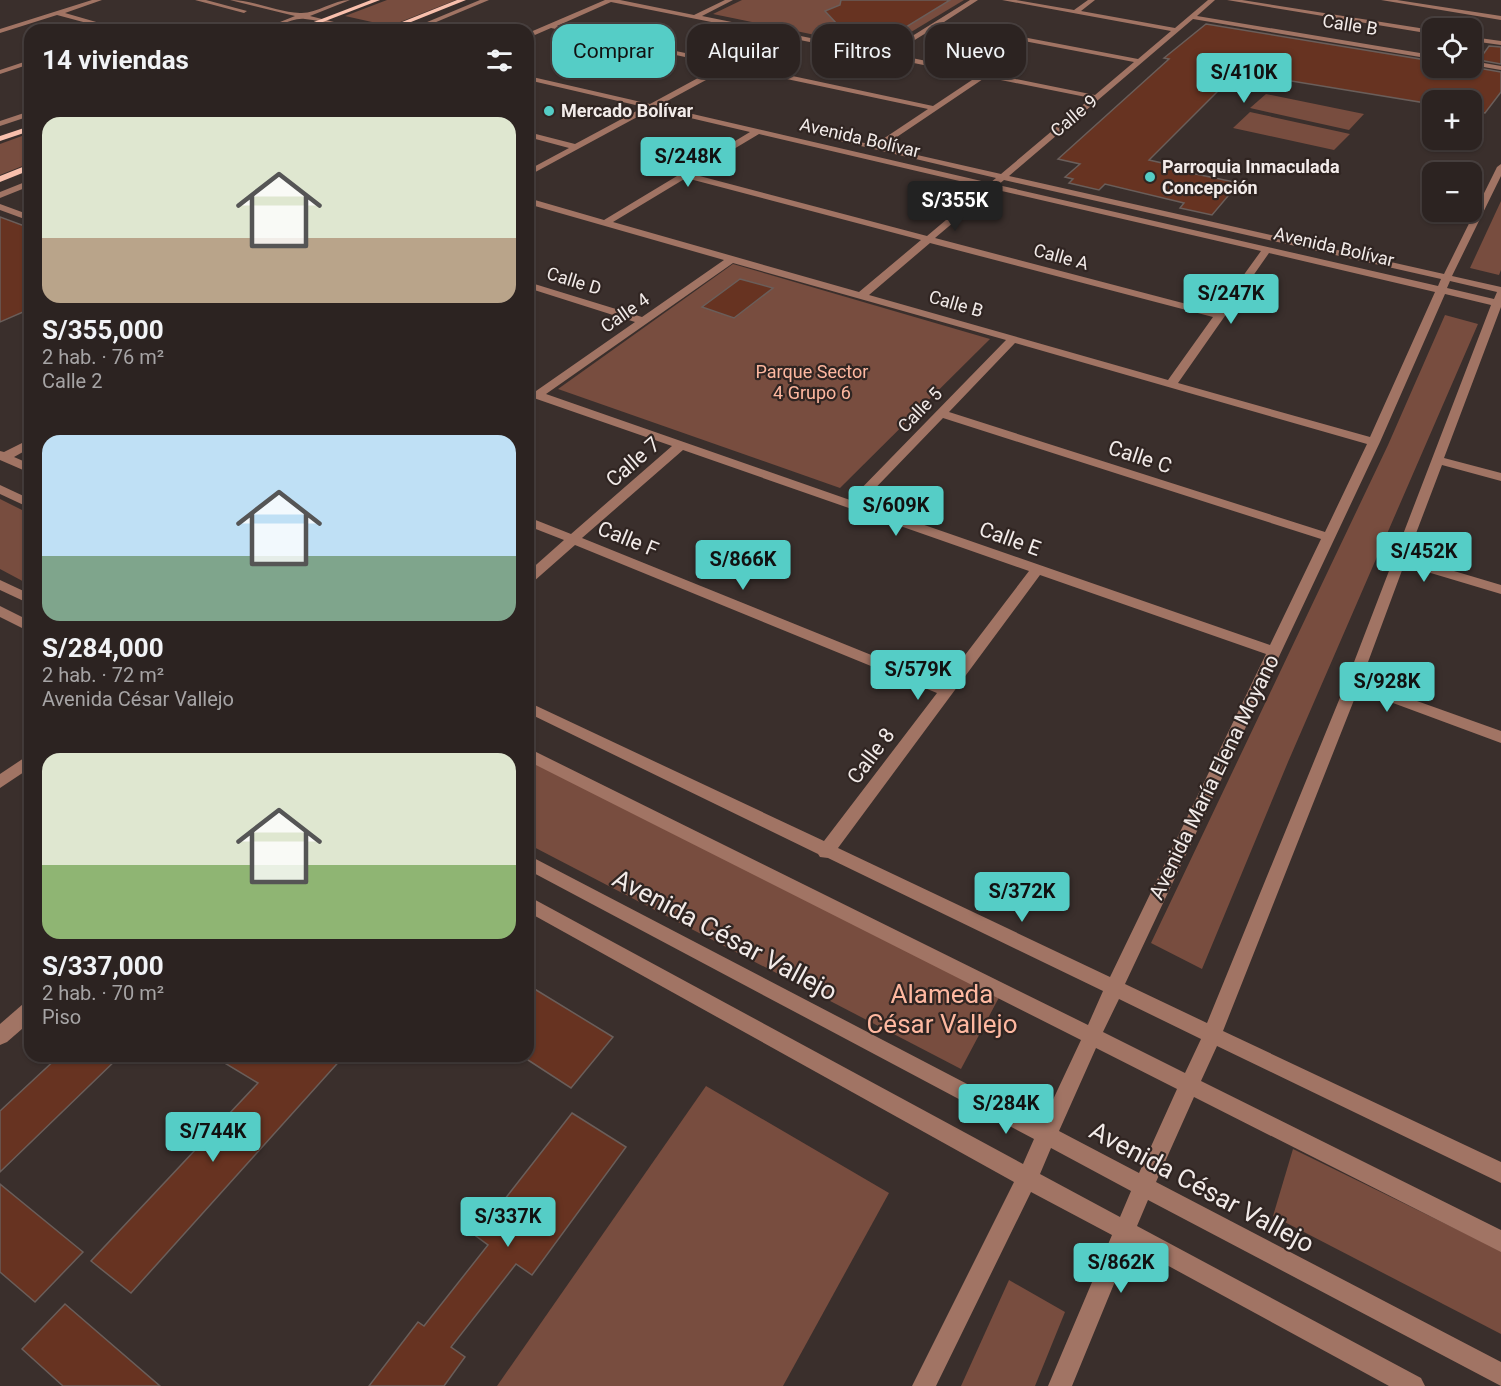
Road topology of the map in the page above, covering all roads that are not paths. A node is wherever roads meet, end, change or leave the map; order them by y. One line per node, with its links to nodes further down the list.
1 (99, 0): 20 (street)
2 (198, 0): 26 (street)
3 (233, 0): 21 (street)
4 (347, 0): 21 (street)
5 (376, 0): 25 (main road)
6 (463, 0): 33 (main road)
7 (486, 0): 34 (street)
8 (610, 0): 22 (street); 36 (street)
9 (730, 0): 22 (street)
10 (975, 0): 27 (street)
11 (1005, 0): 18 (street)
12 (1092, 0): 18 (street)
13 (1212, 0): 23 (street, Calle 9)
14 (1230, 0): 38 (street)
15 (1384, 0): 24 (street)
16 (1421, 0): 17 (street)
17 (1452, 2): 19 (street)
18 (1075, 12): 37 (street)
19 (1501, 12)
20 (57, 13): 28 (street); 39 (street)
21 (303, 16): 25 (street); 26 (street)
22 (694, 17): 35 (street)
23 (1191, 17): 37 (street, Calle 9); 45 (street, Calle B)
24 (1501, 18)
25 (322, 20): 31 (main road); 32 (street)
26 (288, 21): 29 (street); 30 (street)
27 (938, 23): 41 (street); 46 (street)
28 (98, 24)
29 (280, 24)
30 (299, 24)
31 (312, 24)
32 (338, 24)
33 (401, 24)
34 (426, 24)
35 (731, 24)
36 (549, 26): 40 (street); 44 (street)
37 (1177, 30): 46 (street, Calle 9)
38 (1422, 30)
39 (0, 31)
40 (534, 33)
41 (913, 38)
42 (1482, 40): 43 (street)
43 (1501, 43)
44 (687, 55)
45 (1422, 55)
46 (1139, 61): 57 (street, Calle 9)
47 (24, 64): 51 (street)
48 (1482, 65): 49 (street)
49 (1501, 68)
50 (534, 69): 58 (street)
51 (0, 72)
52 (702, 78): 58 (street)
53 (793, 78): 62 (street)
54 (979, 78): 62 (street)
55 (999, 78): 57 (street)
56 (534, 79): 61 (street, Avenida Bolívar)
57 (1096, 97): 79 (street, Calle 9)
58 (664, 99): 59 (street); 61 (street)
59 (675, 102)
60 (686, 104): 63 (street)
61 (651, 106): 69 (street, Avenida Bolívar); 73 (street)
62 (933, 108): 74 (street)
63 (708, 109)
64 (24, 115): 66 (street)
65 (753, 120): 67 (street)
66 (1, 122)
67 (764, 122)
68 (24, 130): 72 (main road)
69 (758, 131): 78 (street); 82 (street, Avenida Bolívar)
70 (819, 135): 74 (street, Avenida Bolívar)
71 (534, 136): 73 (street)
72 (0, 139)
73 (576, 147): 77 (street)
74 (875, 148): 79 (street, Avenida Bolívar)
75 (1501, 167): 91 (street, Avenida María Elena Moyano)
76 (24, 169): 80 (main road)
77 (534, 170)
78 (684, 175): 87 (street); 88 (street, Calle A)
79 (1002, 177): 82 (street, Calle 9); 91 (street, Avenida Bolívar)
80 (0, 179)
81 (24, 185): 83 (street)
82 (991, 186): 88 (street, Calle 9); 89 (street, Avenida Bolívar)
83 (0, 195)
84 (534, 203): 87 (street, Calle B)
85 (0, 207): 86 (street)
86 (24, 216)
87 (605, 223): 90 (street, Calle B)
88 (928, 239): 93 (street, Calle 9); 95 (street, Calle A)
89 (1268, 249): 91 (street, Avenida Bolívar); 95 (street)
90 (732, 259): 93 (street, Calle B); 96 (street, Calle 4)
91 (1444, 283): 94 (street, Avenida Bolívar); 102 (street, Avenida María Elena Moyano)
92 (534, 287): 96 (street, Calle D)
93 (861, 296): 97 (street, Calle B)
94 (1500, 297): 106 (street)
95 (1220, 316): 98 (street)
96 (643, 321): 99 (street, Calle 4)
97 (1013, 339): 98 (street, Calle B); 101 (street, Calle 5)
98 (1171, 384): 102 (street, Calle B)
99 (534, 392)
100 (534, 393): 103 (street, Calle E)
101 (941, 413): 111 (street, Calle 5); 113 (street, Calle C)
102 (1374, 442): 113 (street, Avenida María Elena Moyano)
103 (681, 445): 111 (street, Calle E); 114 (street, Calle 7)
104 (24, 446): 105 (street)
105 (2, 456): 107 (street)
106 (1438, 460): 108 (street); 115 (street)
107 (24, 466)
108 (1501, 477)
109 (0, 489): 110 (street)
110 (24, 501)
111 (852, 505): 116 (street, Calle E)
112 (534, 523): 114 (street, Calle F)
113 (1328, 537): 123 (street, Avenida María Elena Moyano)
114 (574, 539): 117 (street, Calle 7); 125 (street, Calle F)
115 (1399, 559): 119 (street); 124 (street)
116 (1036, 571): 123 (street, Calle E); 125 (street, Calle 8)
117 (534, 574)
118 (0, 584): 120 (street)
119 (1501, 590)
120 (24, 597)
121 (0, 611): 122 (street)
122 (24, 624)
123 (1274, 652): 134 (street, Avenida María Elena Moyano)
124 (1353, 683): 127 (street); 136 (street)
125 (946, 691): 131 (street, Calle 8)
126 (534, 710): 131 (street)
127 (1501, 737)
128 (534, 757): 138 (street)
129 (24, 764): 130 (street)
130 (0, 782)
131 (826, 852): 134 (street)
132 (534, 865): 140 (street, Avenida César Vallejo)
133 (534, 906): 142 (street)
134 (1115, 986): 136 (street); 138 (street, Avenida María Elena Moyano)
135 (24, 1015): 137 (street)
136 (1213, 1033): 139 (street); 141 (street)
137 (0, 1036)
138 (1092, 1036): 139 (street); 140 (street, Avenida María Elena Moyano)
139 (1189, 1086): 143 (street); 145 (street)
140 (1046, 1135): 142 (street, Avenida María Elena Moyano); 143 (street, Avenida César Vallejo)
141 (1501, 1173)
142 (1027, 1178): 144 (street); 147 (street, Avenida María Elena Moyano)
143 (1143, 1186): 144 (street); 146 (street, Avenida César Vallejo)
144 (1126, 1230): 148 (street); 149 (street)
145 (1501, 1241)
146 (1501, 1375)
147 (924, 1386)
148 (1060, 1386)
149 (1413, 1386)

